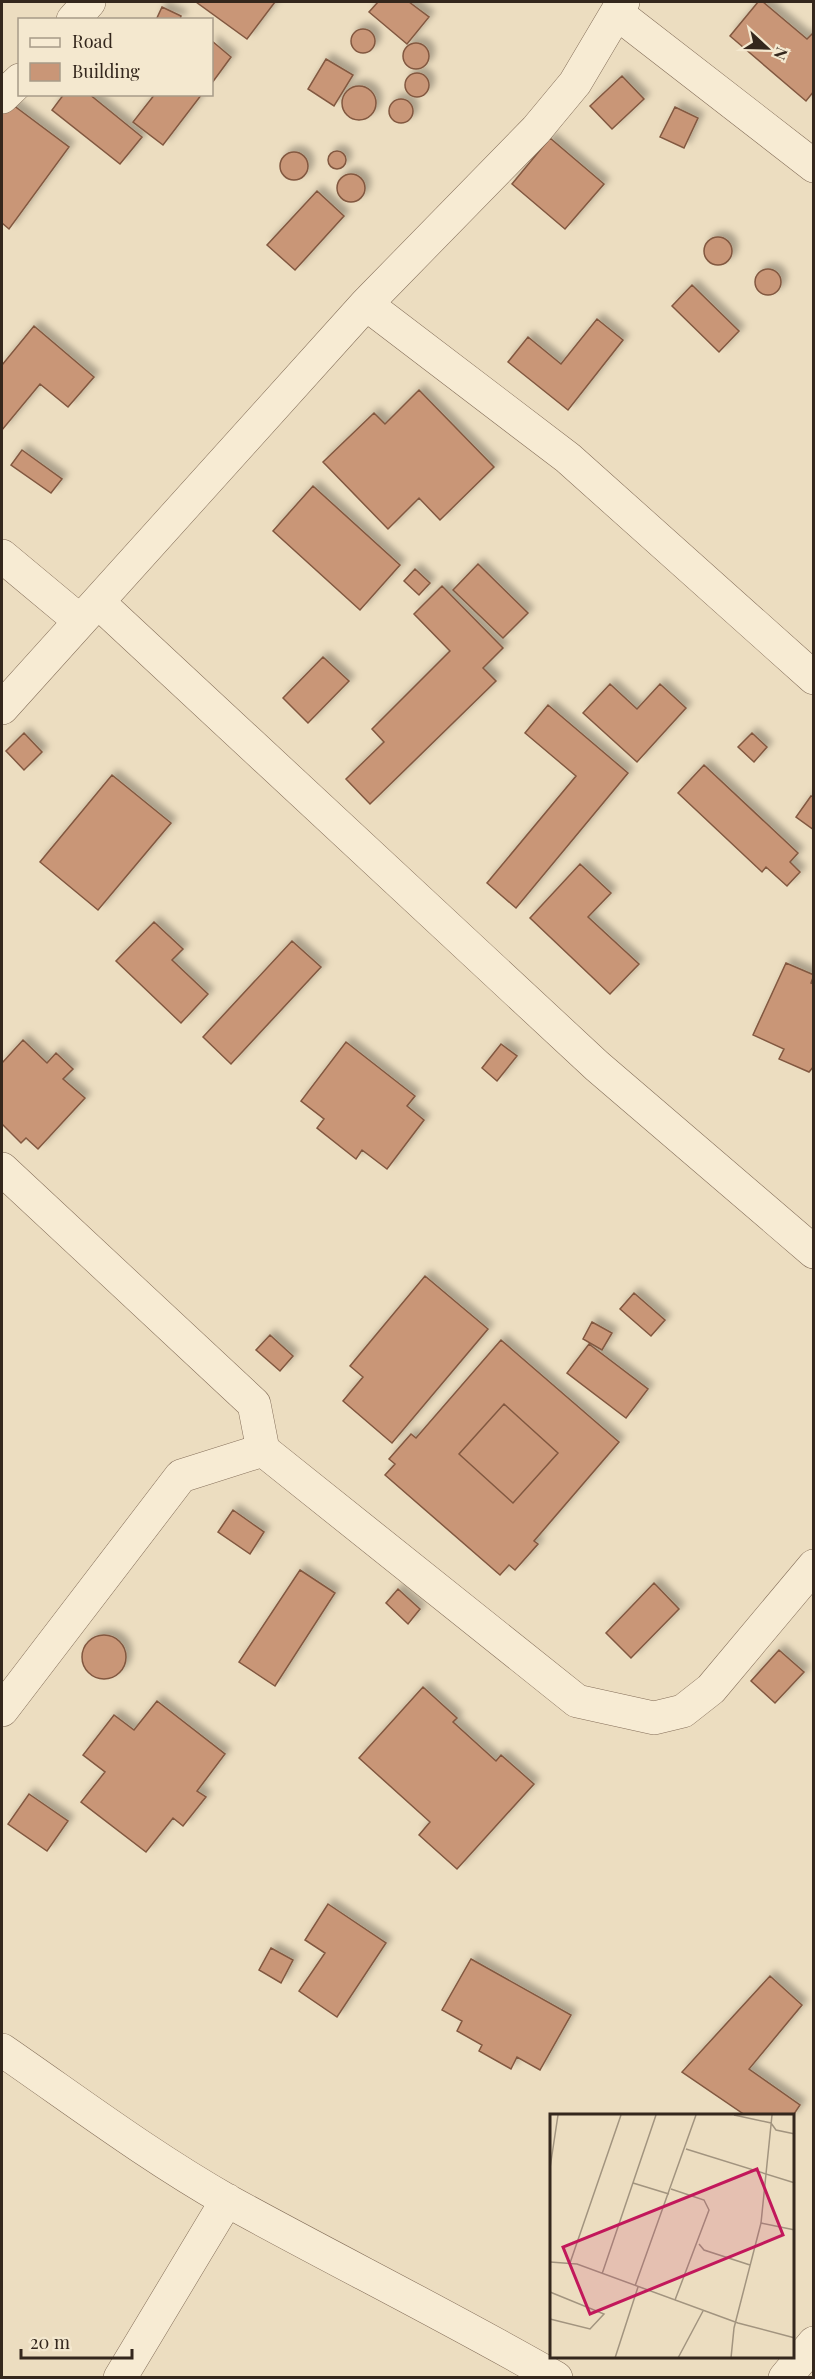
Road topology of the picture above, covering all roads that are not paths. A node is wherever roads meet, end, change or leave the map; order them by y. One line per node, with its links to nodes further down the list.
1 (89, 2): 3 (street)
2 (620, 8): 6 (street); 7 (street)
3 (75, 18)
4 (18, 82): 5 (street)
5 (2, 97)
6 (813, 166)
7 (366, 304): 9 (street); 10 (street)
8 (2, 556): 9 (street)
9 (89, 612): 11 (street); 13 (street)
10 (813, 678)
11 (2, 708)
12 (2, 1169): 14 (street)
13 (813, 1252)
14 (263, 1450): 15 (street); 16 (street)
15 (813, 1566)
16 (2, 1710)
17 (2, 2050): 18 (street)
18 (227, 2200): 20 (street); 21 (street)
19 (813, 2343): 22 (street)
20 (120, 2378)
21 (556, 2378)
22 (785, 2378)

